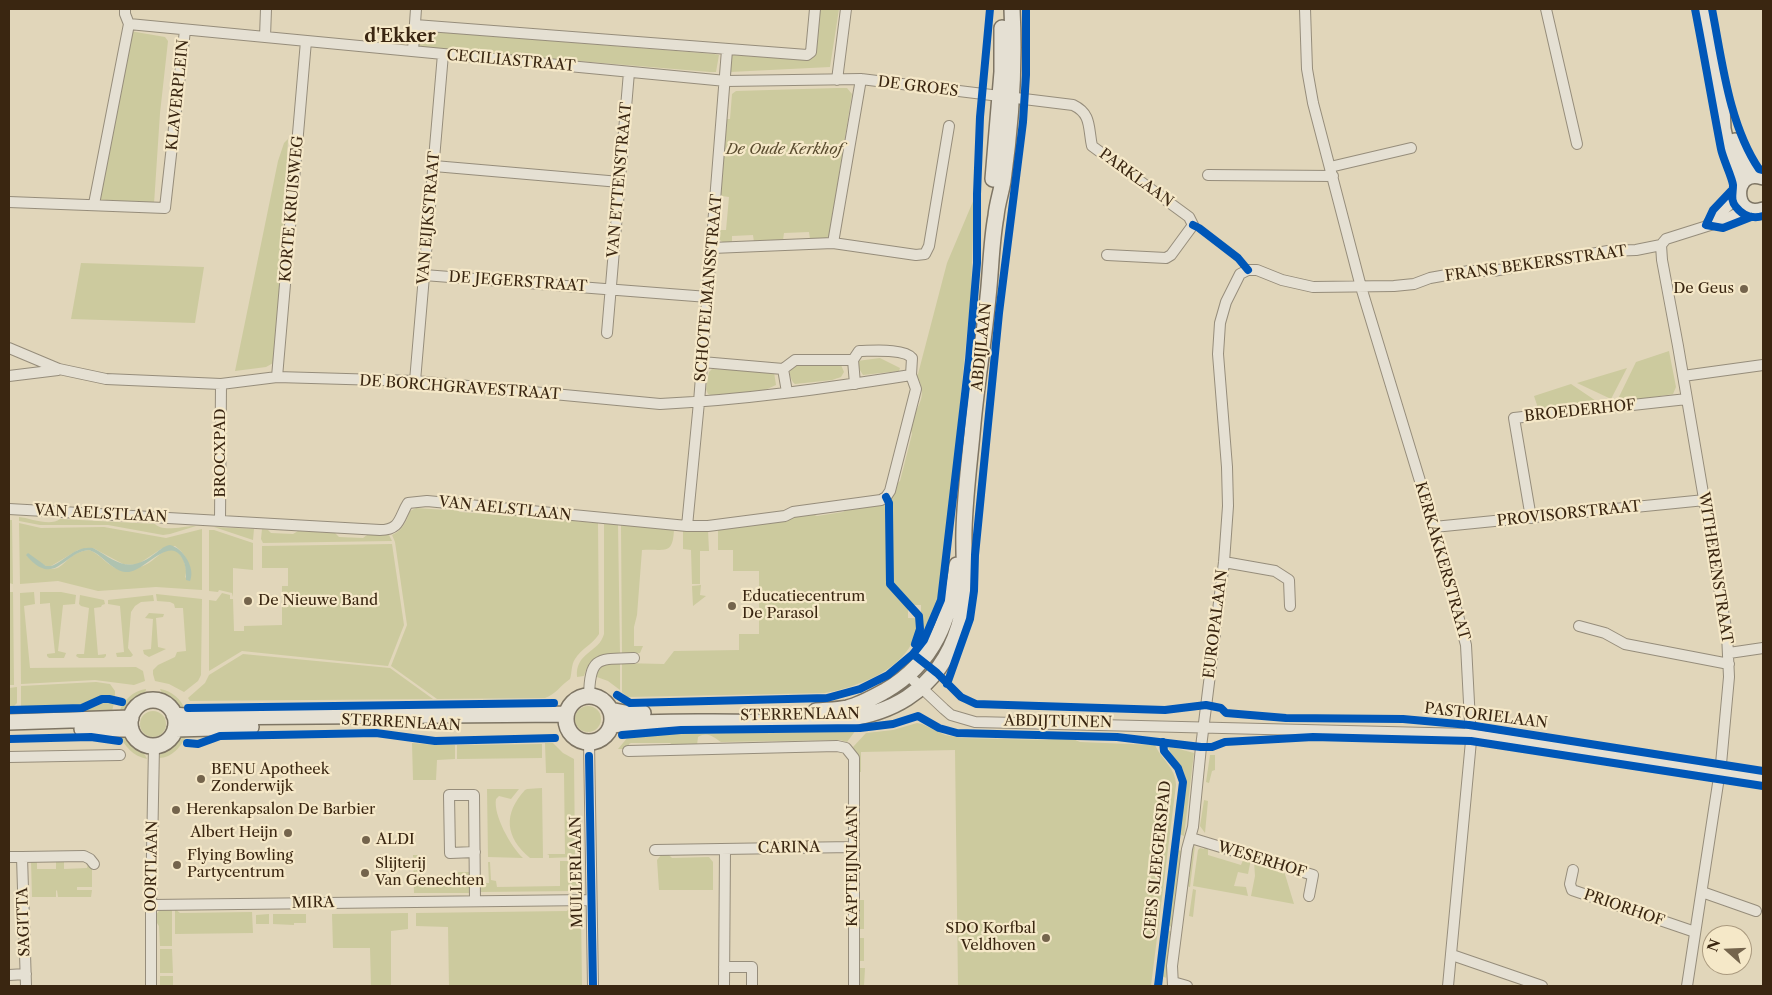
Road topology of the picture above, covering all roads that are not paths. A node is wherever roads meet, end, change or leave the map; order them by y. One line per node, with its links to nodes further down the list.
1 (125, 9): 11 (street)
2 (266, 9): 14 (street)
3 (416, 9): 12 (street)
4 (815, 9): 16 (street, CECILIASTRAAT)
5 (846, 9): 21 (street)
6 (1004, 9): 23 (street, ABDIJLAAN)
7 (1012, 9): 23 (street, ABDIJLAAN)
8 (1305, 9): 28 (street, KERKAKKERSTRAAT)
9 (1546, 9): 25 (street)
10 (1703, 9): 31 (street)
11 (130, 24): 13 (street, KLAVERPLEIN); 33 (street)
12 (415, 24): 16 (street, CECILIASTRAAT); 17 (street)
13 (185, 30): 14 (street, CECILIASTRAAT); 33 (street, KLAVERPLEIN)
14 (265, 37): 15 (street, CECILIASTRAAT)
15 (306, 41): 17 (street, CECILIASTRAAT); 53 (street, KORTE KRUISWEG)
16 (727, 50): 22 (street, SCHOTELMANSSTRAAT)
17 (413, 52): 18 (street, CECILIASTRAAT)
18 (443, 54): 19 (street, CECILIASTRAAT); 27 (street, VAN EIJKSTRAAT)
19 (629, 72): 22 (street, CECILIASTRAAT); 30 (street, VAN ETTENSTRAAT)
20 (861, 79): 21 (street, DE GROES); 23 (street, DE GROES); 35 (street)
21 (837, 80): 22 (street, CECILIASTRAAT)
22 (726, 81): 37 (street, SCHOTELMANSSTRAAT)
23 (1006, 97): 38 (street, PARKLAAN); 66 (street, ABDIJLAAN)
24 (950, 126): 35 (street)
25 (1577, 144)
26 (1411, 148): 28 (street)
27 (434, 166): 30 (street); 39 (street, VAN EIJKSTRAAT)
28 (1331, 171): 29 (street); 40 (street, KERKAKKERSTRAAT)
29 (1208, 175)
30 (620, 182): 41 (street, VAN ETTENSTRAAT)
31 (1748, 188): 34 (street); 36 (street, FRANS BEKERSSTRAAT)
32 (9, 202): 33 (street)
33 (94, 204)
34 (1762, 212)
35 (833, 243): 37 (street)
36 (1661, 245): 40 (street, FRANS BEKERSSTRAAT); 52 (street, WITHERENSTRAAT)
37 (712, 248): 42 (street, SCHOTELMANSSTRAAT)
38 (1108, 255)
39 (424, 275): 41 (street, DE JEGERSTRAAT); 54 (street, VAN EIJKSTRAAT)
40 (1361, 287): 65 (street, KERKAKKERSTRAAT); 67 (street, EUROPALAAN)
41 (611, 289): 42 (street, DE JEGERSTRAAT); 43 (street)
42 (708, 297): 46 (street, SCHOTELMANSSTRAAT)
43 (607, 333)
44 (9, 348): 48 (street)
45 (853, 360): 49 (street); 50 (street); 56 (street)
46 (702, 362): 49 (street); 59 (street, SCHOTELMANSSTRAAT)
47 (1763, 365): 52 (street)
48 (59, 369): 51 (street); 55 (street, DE BORCHGRAVESTRAAT)
49 (783, 369): 57 (street)
50 (911, 375): 56 (street, DE BORCHGRAVESTRAAT); 64 (street, VAN AELSTLAAN)
51 (9, 376)
52 (1683, 376): 58 (street, WITHERENSTRAAT)
53 (278, 377): 54 (street, DE BORCHGRAVESTRAAT); 55 (street, DE BORCHGRAVESTRAAT)
54 (415, 381): 59 (street, DE BORCHGRAVESTRAAT)
55 (221, 384): 63 (street, BROCXPAD)
56 (855, 384): 57 (street, DE BORCHGRAVESTRAAT)
57 (787, 392): 59 (street, DE BORCHGRAVESTRAAT)
58 (1687, 399): 60 (street, WITHERENSTRAAT); 62 (street, BROEDERHOF)
59 (699, 402): 64 (street, SCHOTELMANSSTRAAT)
60 (1705, 500): 62 (street, PROVISORSTRAAT); 72 (street, WITHERENSTRAAT)
61 (9, 509): 63 (street, VAN AELSTLAAN)
62 (1531, 518): 65 (street, PROVISORSTRAAT)
63 (220, 521): 64 (street, VAN AELSTLAAN)
64 (687, 526)
65 (1434, 527): 83 (street, KERKAKKERSTRAAT)
66 (964, 529): 73 (street, ABDIJLAAN); 74 (street, ABDIJLAAN)
67 (1224, 562): 68 (street); 81 (street, EUROPALAAN)
68 (1290, 606)
69 (1579, 626): 72 (street)
70 (1763, 648): 72 (street)
71 (634, 658): 75 (street)
72 (1729, 659): 89 (street, WITHERENSTRAAT)
73 (908, 675): 74 (street, ABDIJTUINEN); 76 (street, STERRENLAAN)
74 (922, 687): 76 (street, STERRENLAAN); 81 (street, ABDIJTUINEN)
75 (589, 696): 76 (street); 77 (street)
76 (611, 717): 84 (street)
77 (566, 719): 79 (street, STERRENLAAN); 84 (street)
78 (9, 722): 80 (street)
79 (174, 722): 80 (street); 85 (street)
80 (131, 723): 82 (street); 85 (street)
81 (1203, 727): 83 (street, PASTORIELAAN); 91 (street, EUROPALAAN)
82 (9, 730)
83 (1470, 734): 89 (street, PASTORIELAAN); 107 (street, KERKAKKERSTRAAT)
84 (589, 742): 102 (street, MULLERLAAN)
85 (154, 746): 104 (street, OORTLAAN)
86 (628, 751): 92 (street, KAPTEIJNLAAN)
87 (120, 755): 88 (street)
88 (9, 757)
89 (1720, 771): 90 (street, PASTORIELAAN); 100 (street, WITHERENSTRAAT)
90 (1763, 778)
91 (1191, 838): 101 (street, WESERHOF); 111 (street, EUROPALAAN)
92 (853, 847): 93 (street, CARINA); 117 (street, KAPTEIJNLAAN)
93 (724, 849): 94 (street, CARINA); 108 (street)
94 (655, 850)
95 (475, 852): 95 (street); 103 (street)
96 (9, 857): 97 (street)
97 (22, 857): 98 (street); 109 (street, SAGITTA)
98 (94, 864)
99 (1573, 870): 106 (street, PRIORHOF)
100 (1702, 892): 105 (street); 106 (street, WITHERENSTRAAT)
101 (1308, 896)
102 (591, 900): 103 (street, MIRA); 114 (street, MULLERLAAN)
103 (475, 901): 104 (street, MIRA)
104 (151, 905): 113 (street, OORTLAAN)
105 (1756, 911)
106 (1695, 932): 121 (street, WITHERENSTRAAT)
107 (1452, 954): 119 (street, KERKAKKERSTRAAT); 120 (street)
108 (724, 967): 115 (street); 116 (street)
109 (26, 974): 110 (street); 112 (street, SAGITTA)
110 (9, 975)
111 (1173, 984): 118 (street)
112 (26, 986)
113 (151, 986)
114 (593, 986)
115 (724, 986)
116 (752, 986)
117 (854, 986)
118 (1187, 986)
119 (1448, 986)
120 (1542, 986)
121 (1687, 986)

